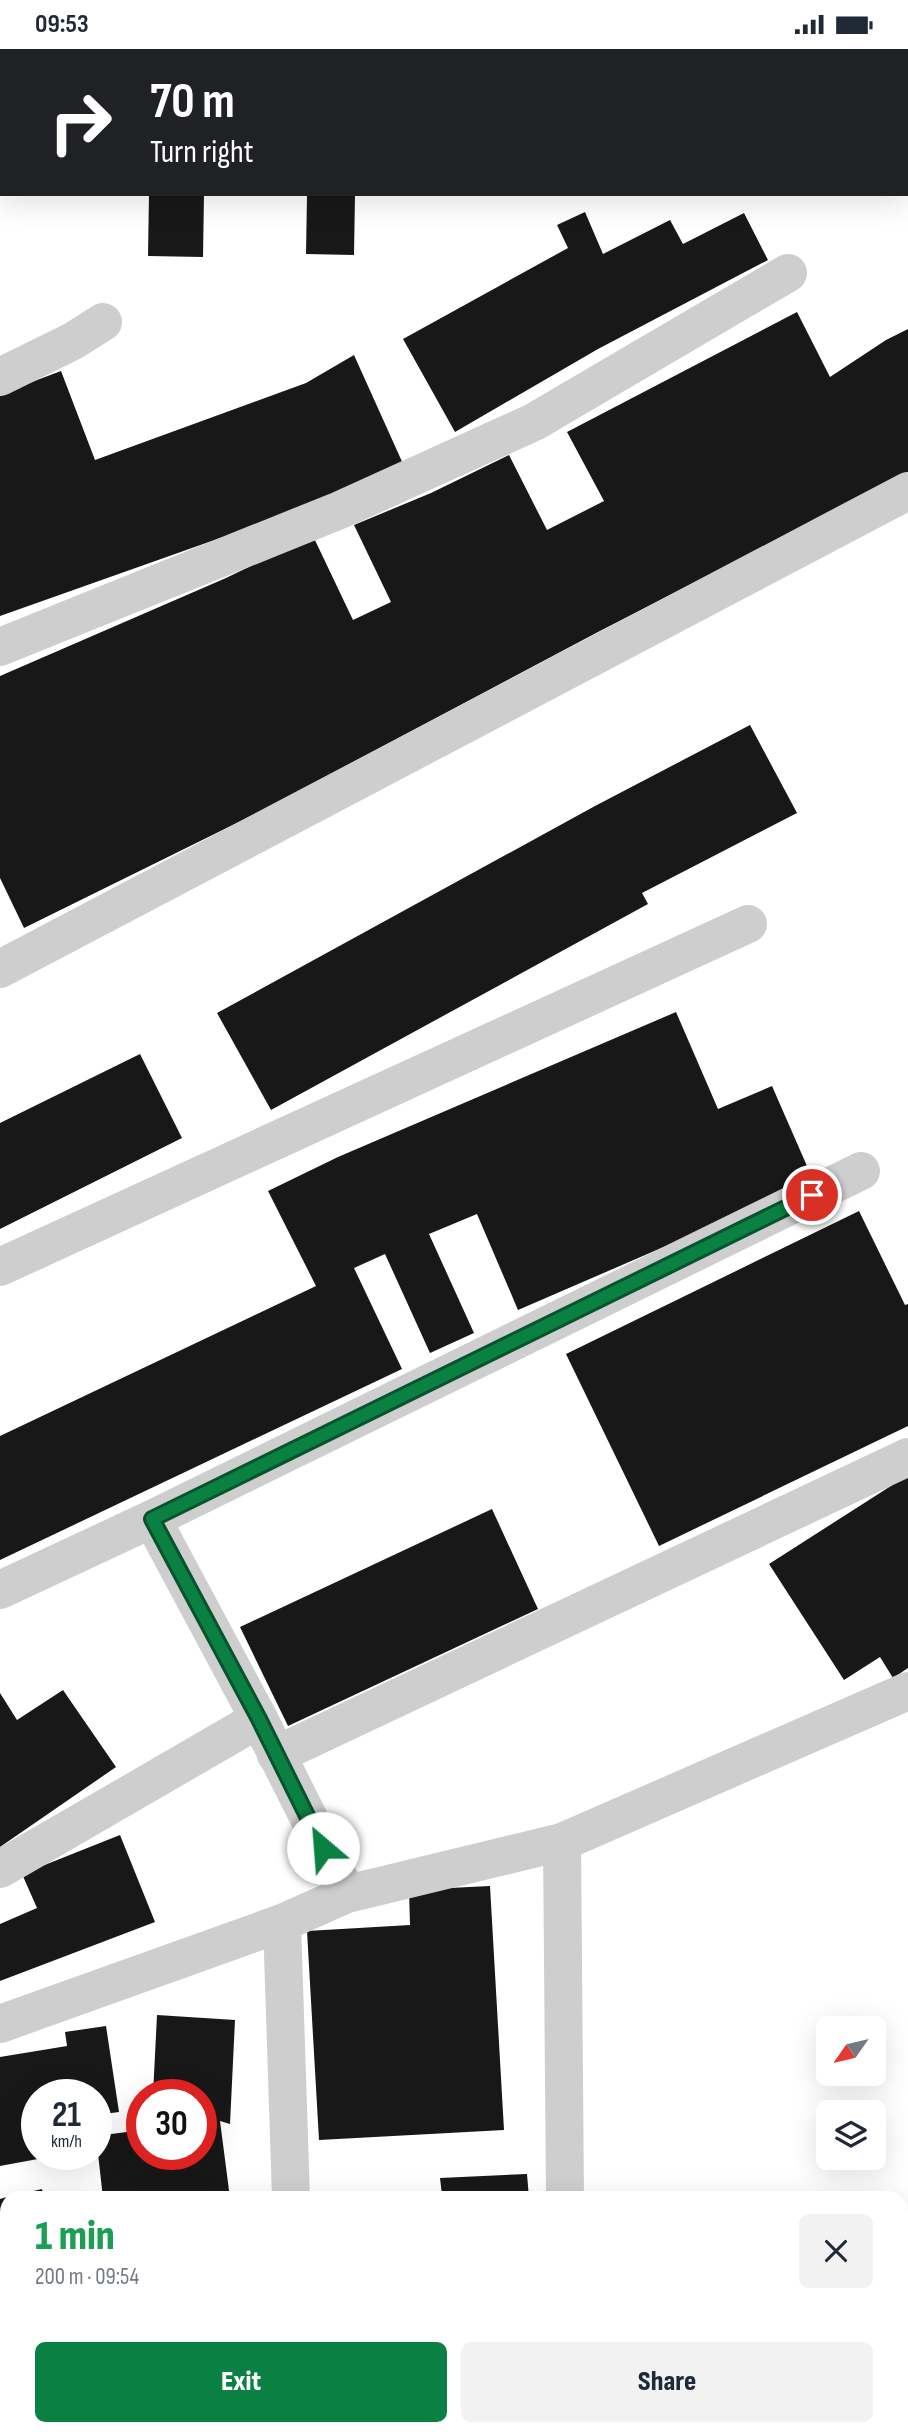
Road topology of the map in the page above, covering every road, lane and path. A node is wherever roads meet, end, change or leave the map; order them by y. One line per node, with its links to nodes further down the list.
1 (788, 273): 5 (street)
2 (103, 322): 3 (street)
3 (0, 377)
4 (908, 491): 7 (street)
5 (0, 647)
6 (748, 925): 9 (street)
7 (0, 969)
8 (861, 1171): 11 (street)
9 (0, 1267)
10 (908, 1457): 15 (street)
11 (152, 1519): 12 (street); 14 (street)
12 (0, 1590)
13 (908, 1691): 16 (street)
14 (259, 1719): 15 (street); 17 (street)
15 (276, 1755): 18 (street)
16 (562, 1842): 18 (street); 22 (street)
17 (0, 1868)
18 (347, 1895): 19 (street)
19 (282, 1923): 20 (street); 21 (street)
20 (0, 2024)
21 (291, 2191)
22 (565, 2191)

